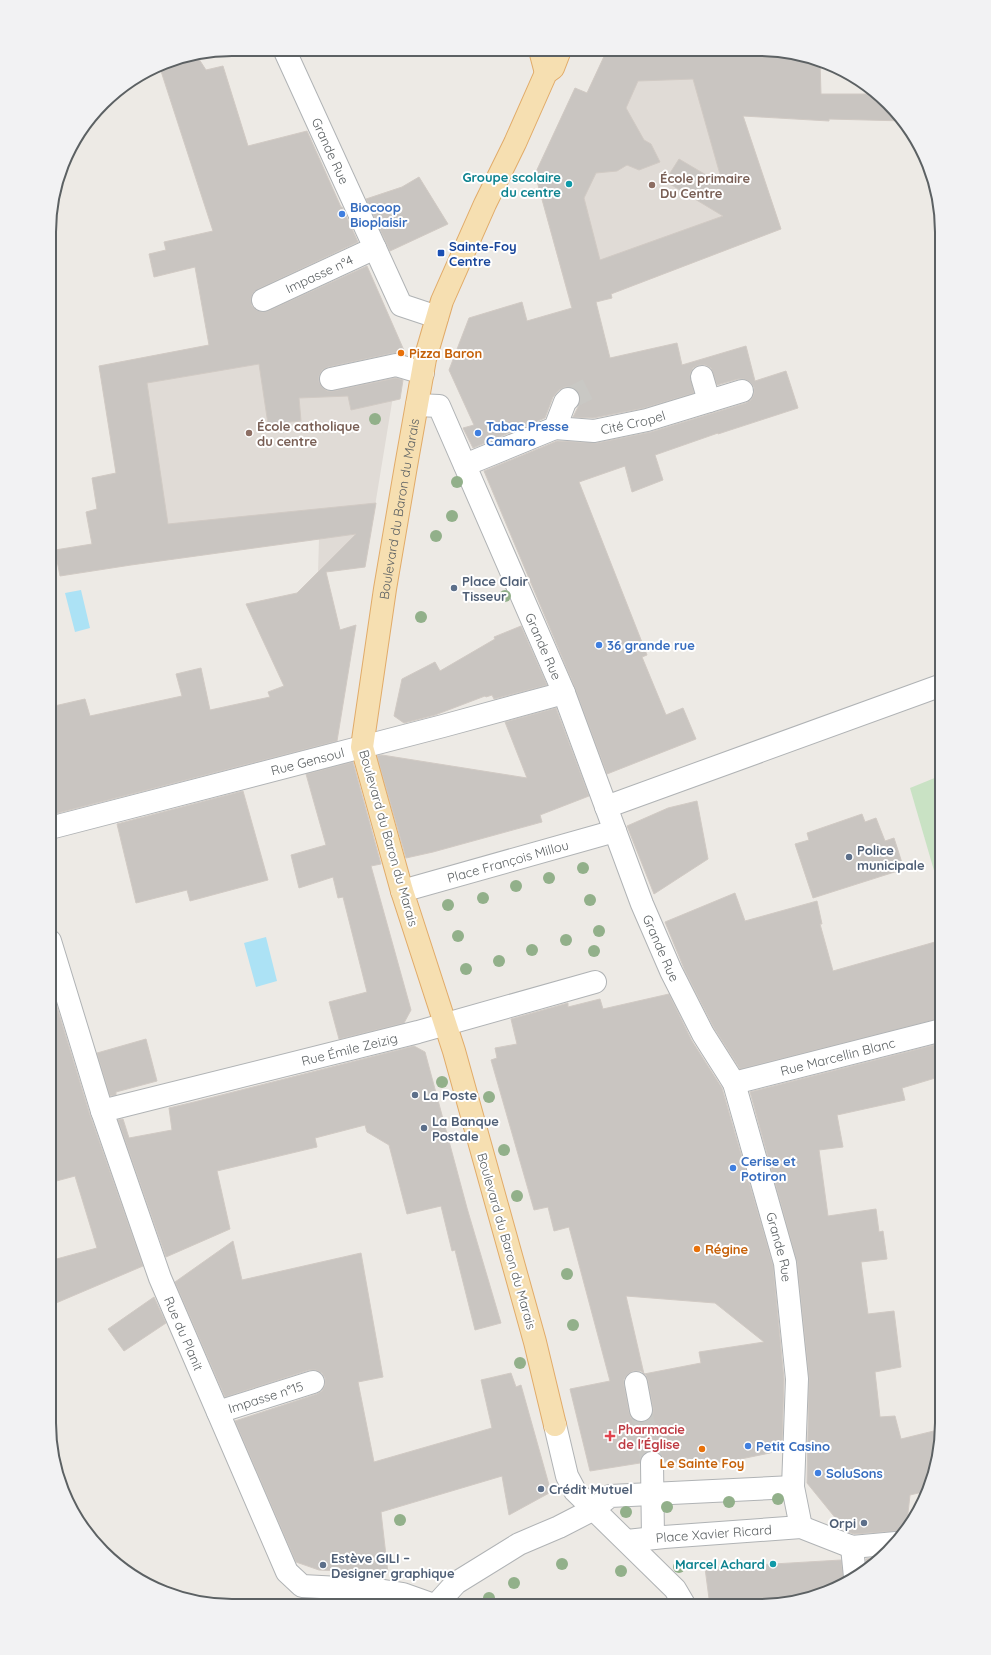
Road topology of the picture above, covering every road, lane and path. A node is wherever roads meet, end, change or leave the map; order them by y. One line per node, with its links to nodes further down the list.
1 (287, 56): 5 (street, Grande Rue)
2 (542, 56): 4 (main road)
3 (558, 56): 4 (main road, Boulevard du Baron du Marais)
4 (546, 73): 7 (main road, Boulevard du Baron du Marais)
5 (375, 248): 6 (street, Impasse n°4); 7 (street, Grande Rue)
6 (263, 300)
7 (436, 317): 8 (main road, Boulevard du Baron du Marais)
8 (423, 373): 10 (street); 14 (main road, Boulevard du Baron du Marais)
9 (702, 377): 13 (street)
10 (331, 379)
11 (742, 391): 13 (street, Cité Cropel)
12 (568, 399): 15 (street)
13 (709, 401): 15 (street, Cité Cropel)
14 (417, 405): 16 (street, Grande Rue); 19 (main road, Boulevard du Baron du Marais)
15 (555, 428): 16 (street, Cité Cropel)
16 (465, 465): 18 (street, Grande Rue)
17 (935, 688): 20 (street)
18 (564, 693): 19 (street, Rue Gensoul); 20 (street, Grande Rue)
19 (362, 747): 21 (street, Rue Gensoul); 23 (main road, Boulevard du Baron du Marais)
20 (606, 807): 22 (street, Grande Rue)
21 (56, 826)
22 (615, 831): 23 (street, Place François Millou); 28 (street, Grande Rue)
23 (402, 891): 26 (main road, Boulevard du Baron du Marais)
24 (56, 961): 29 (street, Rue du Planit)
25 (595, 982): 26 (street, Rue Émile Zeizig)
26 (446, 1024): 29 (street, Rue Émile Zeizig); 34 (main road, Boulevard du Baron du Marais)
27 (935, 1032): 28 (street, Rue Marcellin Blanc)
28 (734, 1083): 36 (street, Grande Rue)
29 (102, 1111): 33 (street, Rue du Planit)
30 (313, 1382): 33 (street, Impasse n°15)
31 (636, 1383): 32 (street)
32 (641, 1410)
33 (218, 1412): 45 (street, Rue du Planit)
34 (555, 1425): 38 (street, Boulevard du Baron du Marais)
35 (652, 1463): 37 (street)
36 (793, 1487): 37 (street); 39 (street, Grande Rue)
37 (653, 1494): 38 (street); 40 (street)
38 (594, 1509): 41 (street); 46 (street)
39 (801, 1527): 40 (street, Place Xavier Ricard); 43 (street, Place Xavier Ricard)
40 (653, 1538): 41 (street, Place Xavier Ricard)
41 (627, 1541): 47 (street)
42 (888, 1543): 43 (street)
43 (848, 1545): 44 (street)
44 (854, 1571)
45 (418, 1599)
46 (441, 1599)
47 (681, 1599)

